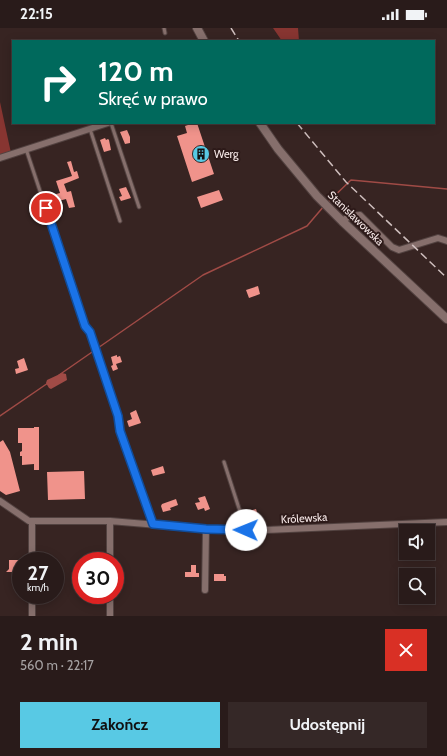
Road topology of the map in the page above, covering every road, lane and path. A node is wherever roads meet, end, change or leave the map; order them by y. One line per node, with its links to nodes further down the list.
1 (164, 28): 3 (lane)
2 (197, 28): 4 (street)
3 (165, 33)
4 (203, 40)
5 (105, 124): 8 (street)
6 (111, 124): 11 (lane)
7 (261, 124): 13 (street, Stanisławowska)
8 (90, 129): 9 (street); 12 (lane)
9 (26, 150): 10 (street); 21 (lane)
10 (0, 158)
11 (139, 207)
12 (120, 221)
13 (342, 222): 14 (street); 15 (street, Stanisławowska)
14 (447, 241)
15 (447, 319)
16 (224, 462): 23 (lane)
17 (0, 501): 18 (street, Królewska)
18 (32, 521): 19 (street, Królewska); 24 (street)
19 (110, 521): 21 (street, Królewska); 25 (street)
20 (447, 522): 23 (street, Królewska)
21 (153, 524): 22 (street, Królewska)
22 (206, 529): 23 (street, Królewska); 26 (street)
23 (246, 530)
24 (32, 552)
25 (110, 552)
26 (205, 590)
27 (32, 604): 29 (street)
28 (110, 604): 30 (street)
29 (32, 616)
30 (110, 616)

